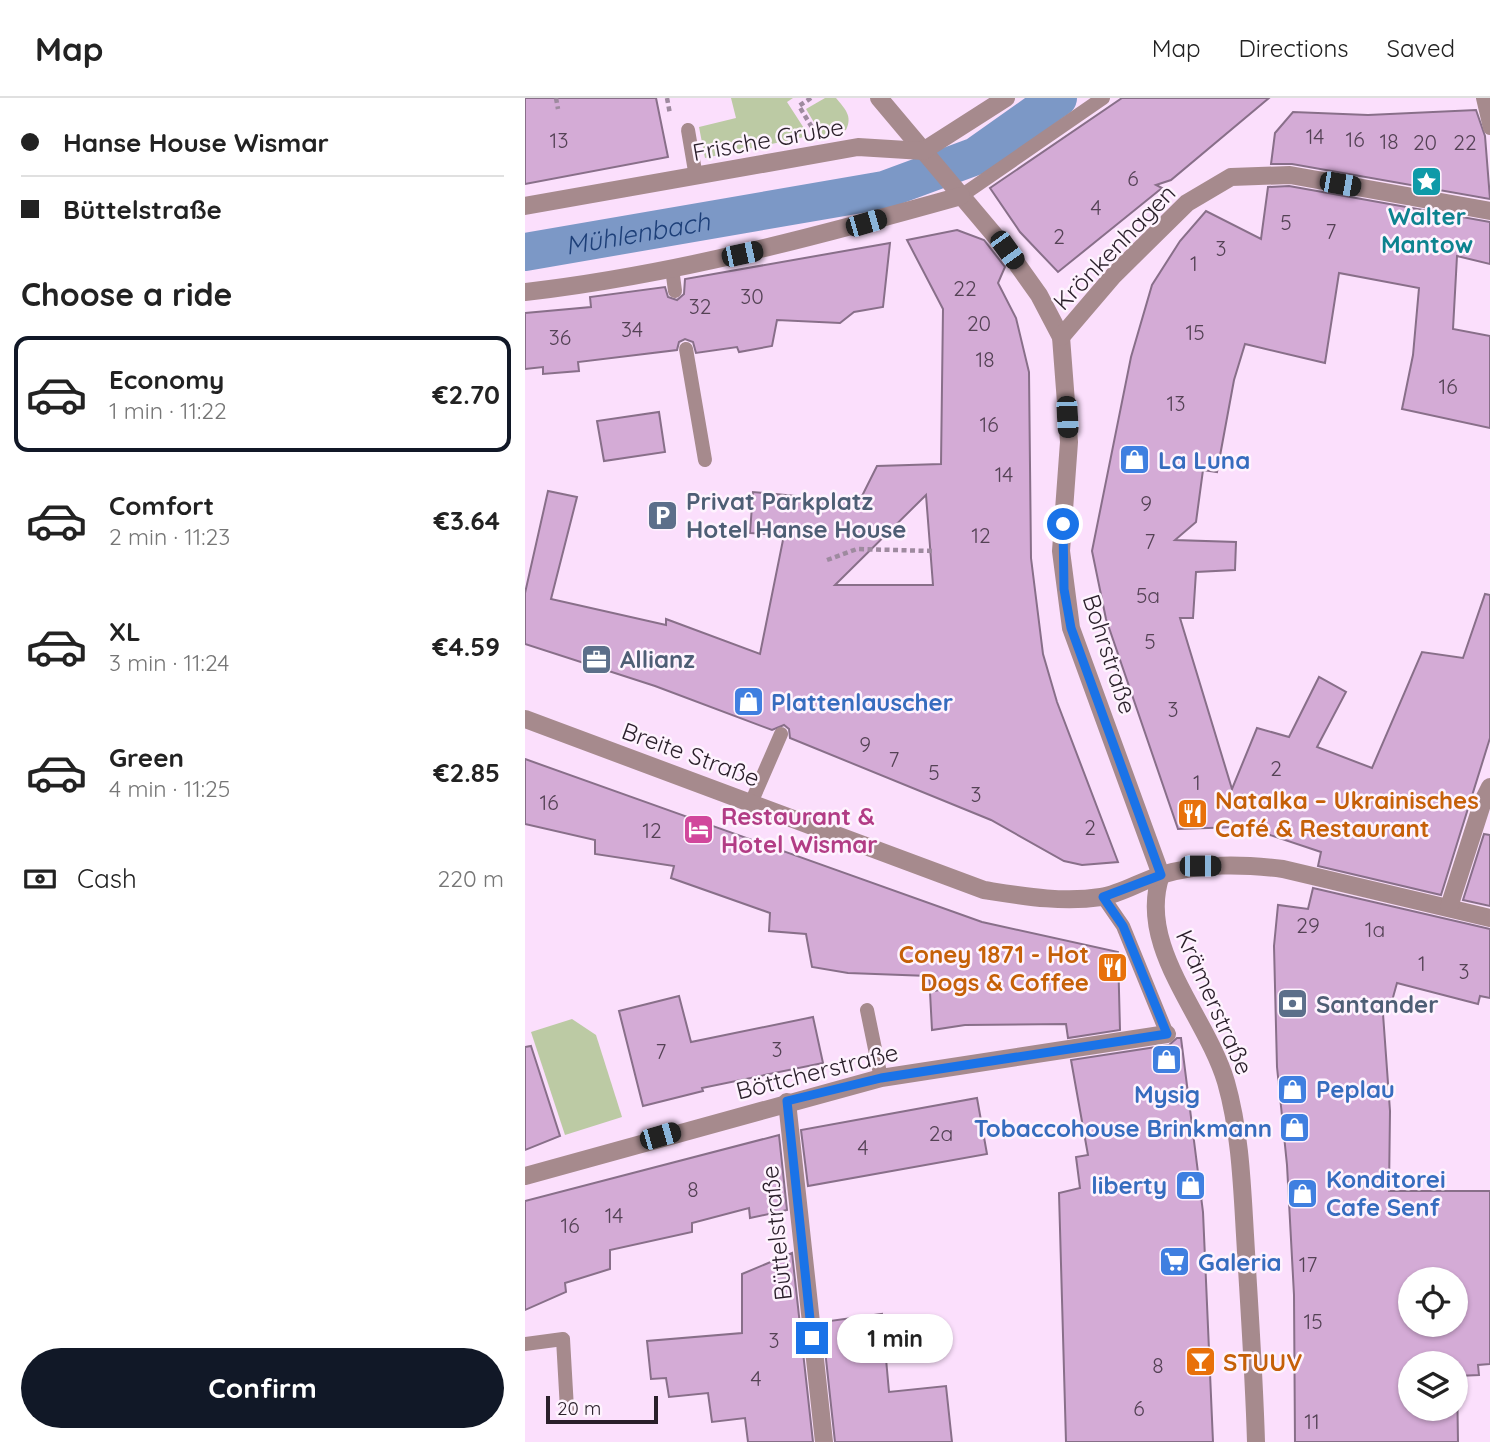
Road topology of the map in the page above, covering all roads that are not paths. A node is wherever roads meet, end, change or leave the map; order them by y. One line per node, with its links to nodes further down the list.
1 (879, 98): 7 (street, Bohrstraße)
2 (1006, 98): 7 (street)
3 (1103, 98): 9 (lane)
4 (1483, 98): 5 (lane)
5 (1490, 128)
6 (688, 130): 8 (lane)
7 (923, 150): 8 (street, Frische Grube); 9 (street, Bohrstraße)
8 (697, 177): 10 (street, Frische Grube)
9 (961, 196): 12 (street); 15 (street, Bohrstraße)
10 (525, 206)
11 (1490, 211): 15 (street, Krönkenhagen)
12 (672, 268): 13 (lane); 14 (street)
13 (675, 291)
14 (525, 292)
15 (1061, 337): 22 (street, Bohrstraße)
16 (685, 349): 17 (lane)
17 (705, 460)
18 (525, 719): 21 (street, Breite Straße)
19 (781, 734): 21 (lane)
20 (1490, 787): 24 (street)
21 (751, 803): 23 (street, Breite Straße)
22 (1161, 875): 23 (street, Breite Straße); 24 (street, Breite Straße); 34 (street, Krämerstraße)
23 (1103, 897): 27 (lane)
24 (1449, 907): 25 (street, Breite Straße)
25 (1490, 918)
26 (866, 1010): 28 (lane)
27 (1167, 1034): 28 (street, Böttcherstraße)
28 (881, 1078): 29 (street, Böttcherstraße)
29 (787, 1101): 30 (street, Böttcherstraße); 33 (street, Büttelstraße)
30 (525, 1176)
31 (525, 1344): 32 (lane)
32 (567, 1409)
33 (824, 1442)
34 (1256, 1442)

